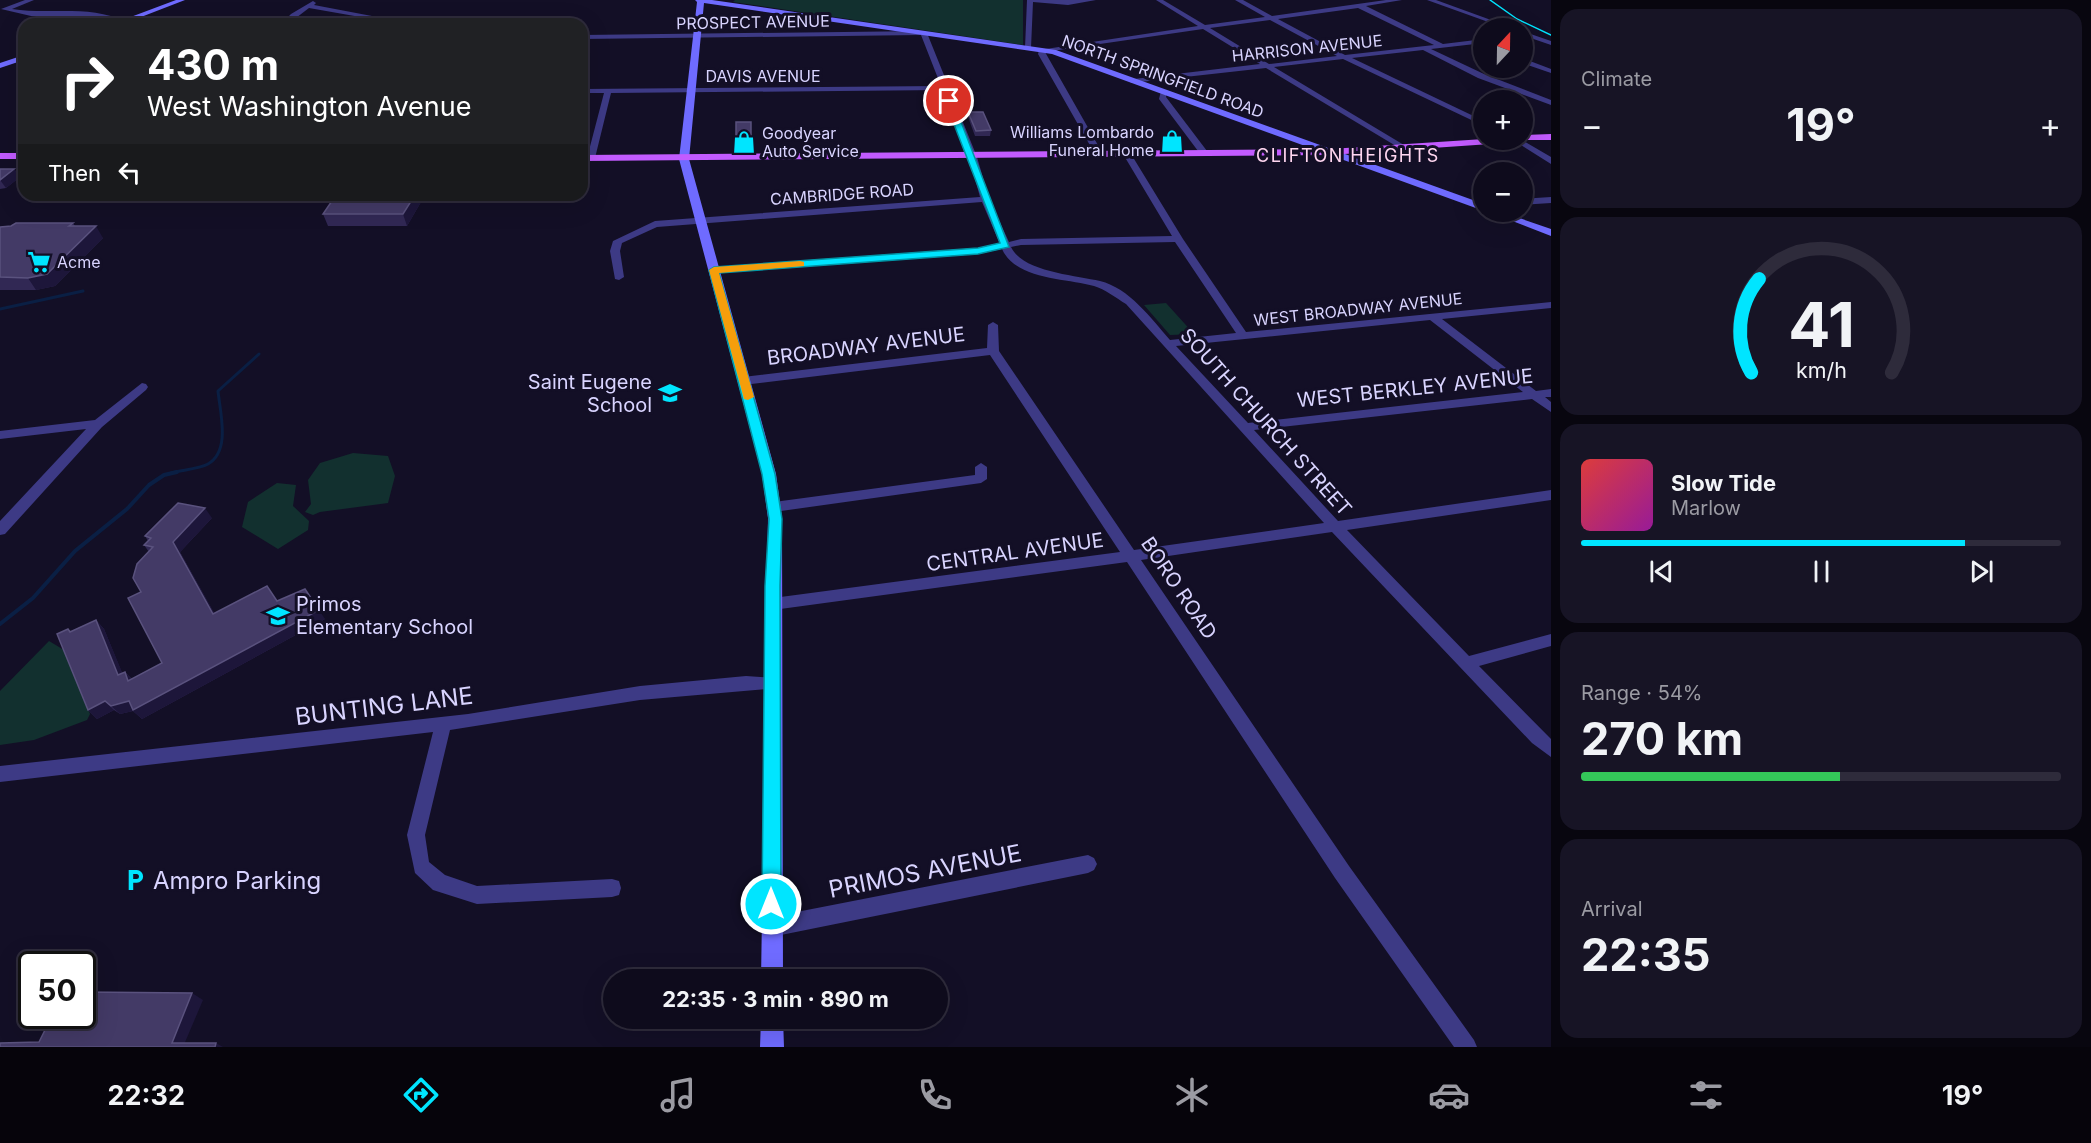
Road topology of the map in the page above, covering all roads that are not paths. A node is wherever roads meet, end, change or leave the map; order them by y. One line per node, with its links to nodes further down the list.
1 (31, 0): 13 (street)
2 (182, 0): 16 (main road)
3 (320, 0): 11 (street)
4 (700, 0): 21 (main road, NORTH SPRINGFIELD ROAD); 22 (main road)
5 (1030, 0): 6 (street); 28 (street)
6 (1092, 0)
7 (1159, 0): 20 (street)
8 (1238, 0): 14 (street)
9 (1399, 0): 12 (street)
10 (1430, 0): 19 (street)
11 (307, 6): 17 (street); 18 (street)
12 (1359, 6): 14 (street); 27 (street)
13 (2, 10): 15 (street)
14 (1269, 17): 20 (street); 31 (street)
15 (101, 18)
16 (133, 18)
17 (292, 18)
18 (376, 18)
19 (1481, 18)
20 (1204, 27): 30 (street); 35 (street)
21 (924, 33): 22 (street, PROSPECT AVENUE); 28 (main road, NORTH SPRINGFIELD ROAD); 38 (street, SOUTH CHURCH STREET)
22 (697, 36): 23 (street, PROSPECT AVENUE); 39 (main road)
23 (588, 37)
24 (1533, 37): 26 (street)
25 (1473, 43): 27 (street, HARRISON AVENUE)
26 (1551, 43)
27 (1444, 47): 29 (street, HARRISON AVENUE)
28 (1028, 48): 30 (main road, NORTH SPRINGFIELD ROAD)
29 (1425, 49): 31 (street, HARRISON AVENUE); 43 (street)
30 (1042, 51): 37 (main road, NORTH SPRINGFIELD ROAD); 55 (street)
31 (1344, 57): 35 (street, HARRISON AVENUE); 44 (street)
32 (18, 59): 34 (main road)
33 (1533, 64): 36 (street)
34 (0, 66)
35 (1269, 66): 37 (street, HARRISON AVENUE); 49 (street)
36 (1551, 71)
37 (1134, 81): 42 (main road, NORTH SPRINGFIELD ROAD)
38 (944, 88): 39 (street, DAVIS AVENUE); 59 (street, SOUTH CHURCH STREET)
39 (692, 90): 41 (street, DAVIS AVENUE); 61 (main road)
40 (588, 91): 41 (street, DAVIS AVENUE)
41 (608, 91): 51 (street)
42 (1164, 93): 46 (main road, NORTH SPRINGFIELD ROAD); 53 (street)
43 (1551, 103)
44 (1473, 119)
45 (1551, 137): 47 (main road)
46 (1291, 138): 52 (main road, NORTH SPRINGFIELD ROAD); 54 (main road)
47 (1533, 138)
48 (1473, 142): 49 (main road)
49 (1401, 147): 52 (main road)
50 (1533, 150): 62 (street)
51 (588, 152)
52 (1330, 152): 54 (main road); 68 (main road, NORTH SPRINGFIELD ROAD)
53 (1204, 153): 54 (main road); 56 (main road)
54 (1280, 153)
55 (1100, 154): 56 (main road); 59 (main road)
56 (1127, 154): 72 (street)
57 (0, 156): 58 (main road)
58 (18, 156)
59 (973, 157): 61 (main road); 65 (street, SOUTH CHURCH STREET)
60 (588, 158): 61 (main road)
61 (684, 159): 69 (main road)
62 (1551, 161)
63 (0, 163): 64 (main road)
64 (18, 163)
65 (985, 199): 69 (street, CAMBRIDGE ROAD); 73 (street, SOUTH CHURCH STREET)
66 (1551, 200): 67 (street)
67 (1533, 201)
68 (1473, 204)
69 (700, 219): 74 (main road); 75 (street, CAMBRIDGE ROAD)
70 (1521, 222): 71 (main road)
71 (1551, 233)
72 (1178, 239): 73 (street); 79 (street)
73 (1006, 245): 74 (street); 80 (street, SOUTH CHURCH STREET)
74 (714, 270): 82 (main road)
75 (619, 277)
76 (1551, 304): 77 (street, WEST BROADWAY AVENUE)
77 (1433, 316): 79 (street, WEST BROADWAY AVENUE); 85 (street)
78 (993, 326): 81 (street)
79 (1243, 336): 80 (street, WEST BROADWAY AVENUE)
80 (1168, 343): 88 (street, SOUTH CHURCH STREET)
81 (993, 351): 82 (street, BROADWAY AVENUE); 95 (street, BORO ROAD)
82 (743, 381): 92 (main road)
83 (142, 387): 87 (street)
84 (1551, 393): 85 (street, WEST BERKLEY AVENUE)
85 (1533, 394): 86 (street); 88 (street, WEST BERKLEY AVENUE)
86 (1551, 408)
87 (98, 424): 89 (street); 94 (street)
88 (1247, 427): 93 (street, SOUTH CHURCH STREET)
89 (0, 435)
90 (981, 467): 92 (street)
91 (1551, 495): 93 (street, CENTRAL AVENUE)
92 (774, 507): 96 (main road)
93 (1334, 525): 95 (street, CENTRAL AVENUE); 98 (street, SOUTH CHURCH STREET)
94 (0, 530)
95 (1132, 556): 96 (street, CENTRAL AVENUE); 109 (street, BORO ROAD)
96 (773, 604): 99 (main road)
97 (1551, 640): 98 (street)
98 (1467, 663): 101 (street, SOUTH CHURCH STREET)
99 (772, 683): 100 (street, BUNTING LANE); 105 (main road)
100 (443, 724): 102 (street, BUNTING LANE); 104 (street)
101 (1551, 749)
102 (0, 774)
103 (1088, 864): 105 (street, PRIMOS AVENUE)
104 (612, 888)
105 (771, 927): 106 (main road)
106 (772, 969)
107 (772, 1029): 108 (main road)
108 (772, 1047)
109 (1467, 1047)

